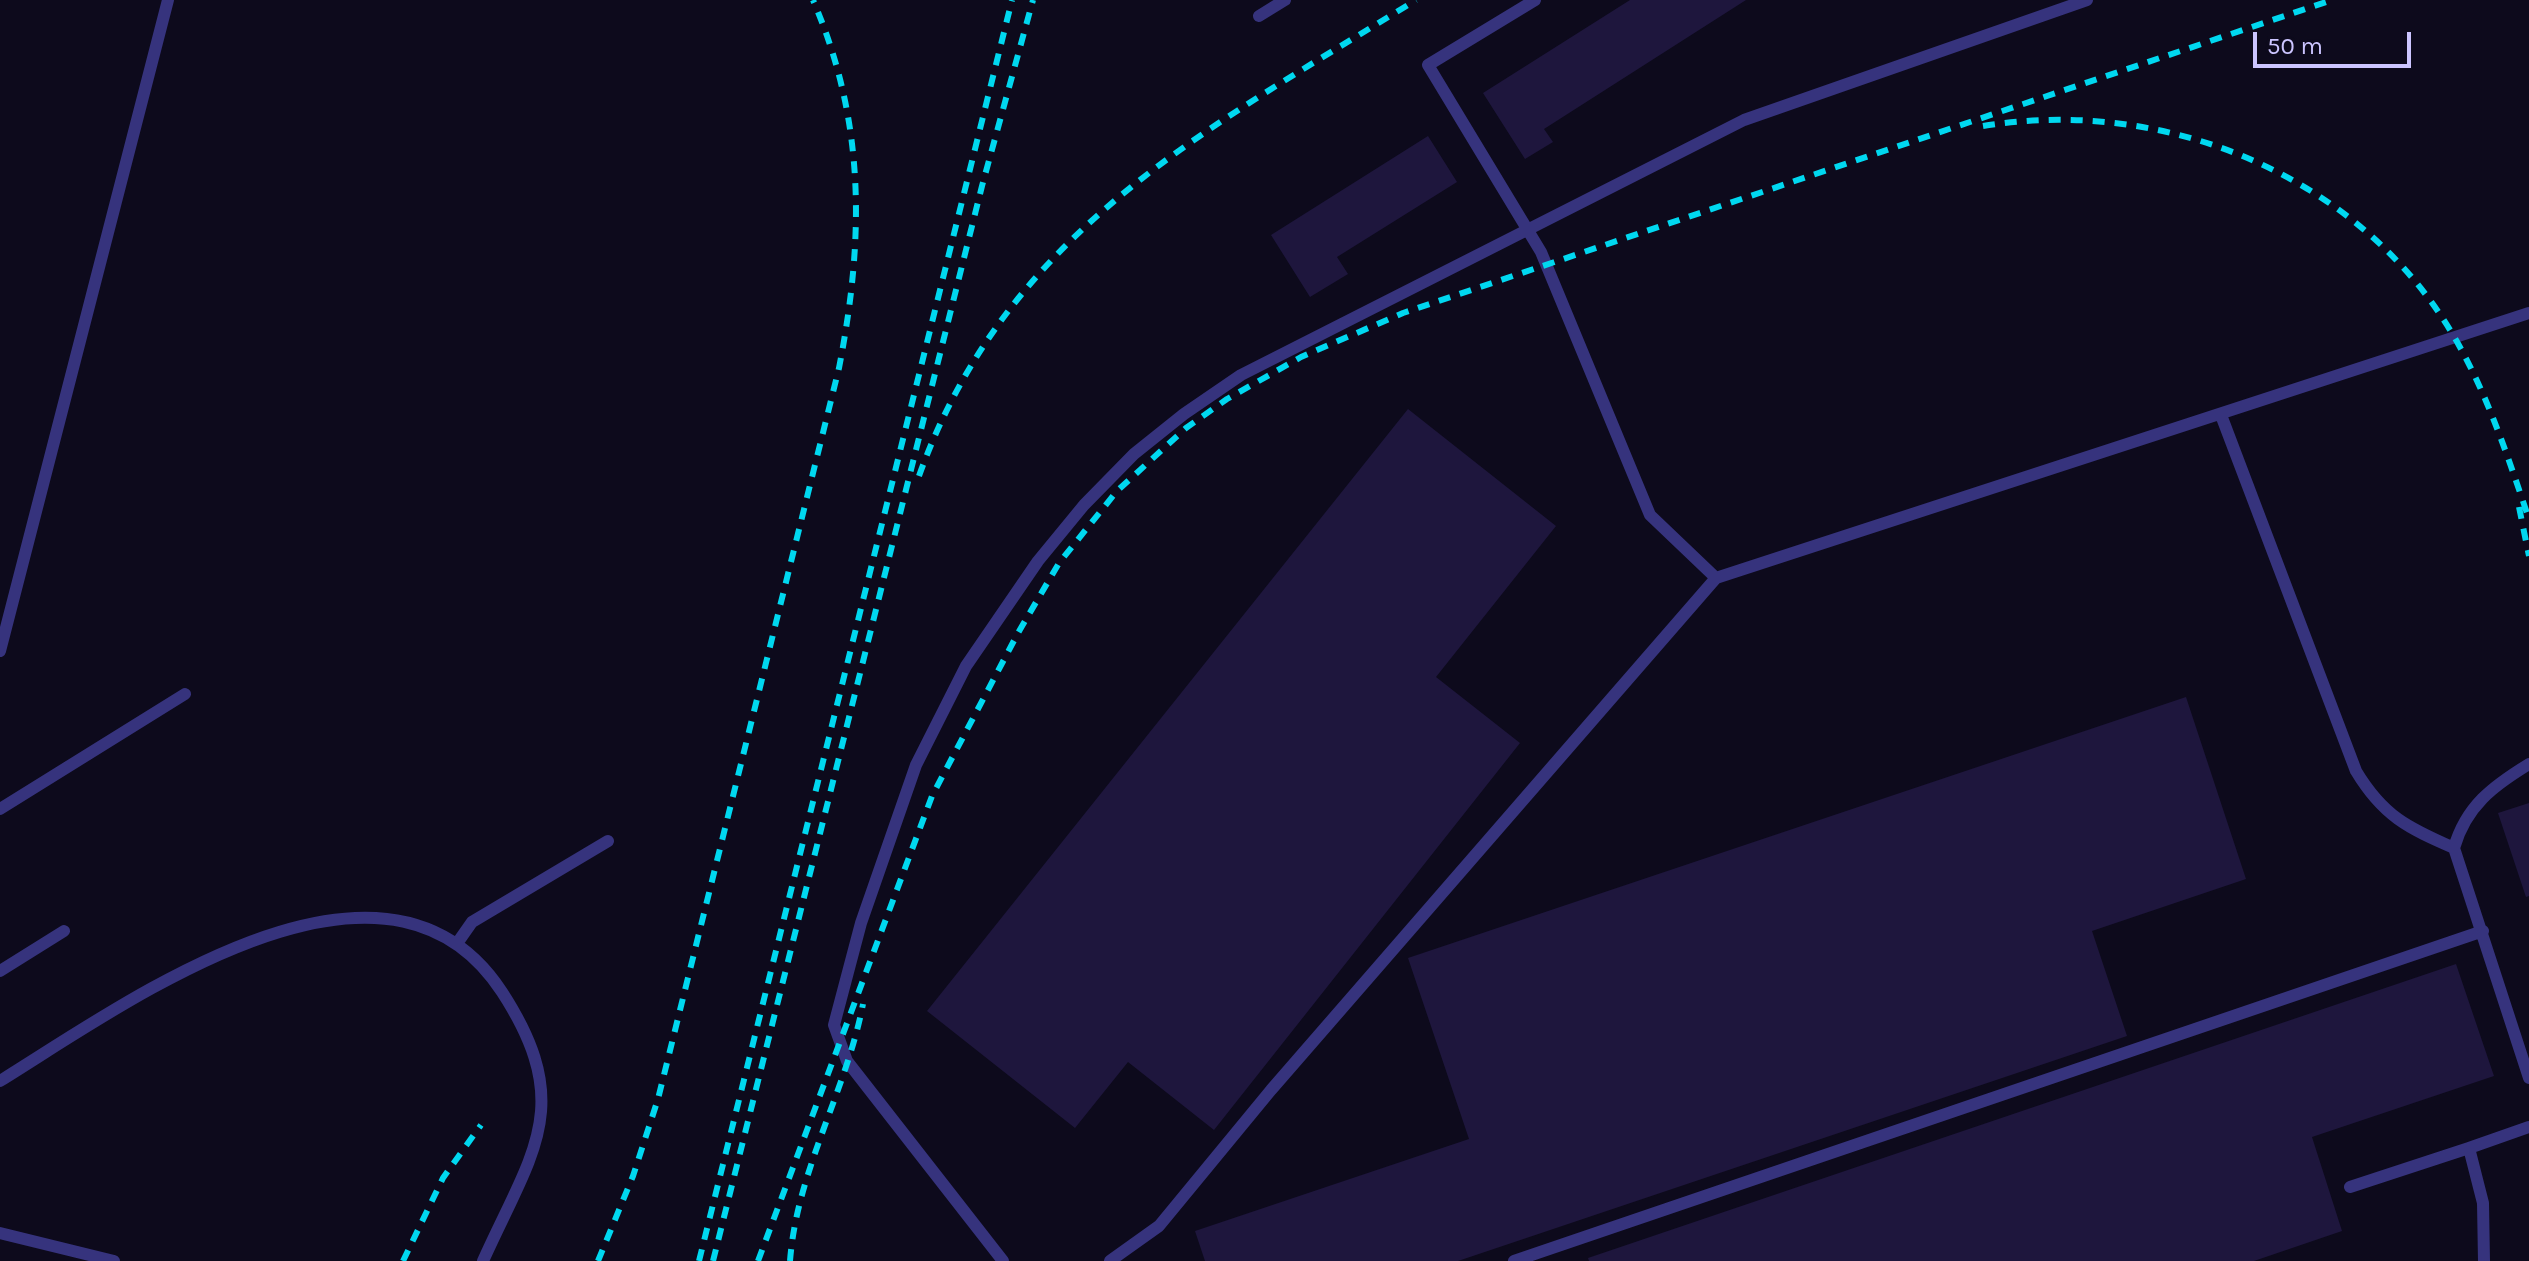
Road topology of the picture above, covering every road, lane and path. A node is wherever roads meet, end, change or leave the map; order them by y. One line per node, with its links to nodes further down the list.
1 (168, 0): 10 (lane)
2 (1285, 0): 5 (lane)
3 (1535, 0): 6 (lane)
4 (2087, 0): 6 (lane)
5 (1259, 16)
6 (1530, 231): 9 (lane); 28 (lane)
7 (2529, 313): 8 (lane)
8 (2221, 415): 9 (lane); 15 (lane)
9 (1716, 578): 29 (lane)
10 (0, 651)
11 (185, 694): 13 (lane)
12 (2529, 764): 15 (lane)
13 (0, 809)
14 (608, 841): 18 (lane)
15 (2454, 848): 17 (lane)
16 (64, 931): 19 (lane)
17 (2483, 931): 20 (lane); 30 (lane)
18 (458, 942): 21 (lane); 27 (lane)
19 (0, 971)
20 (2529, 1078)
21 (0, 1081)
22 (2529, 1127): 23 (lane)
23 (2469, 1148): 24 (lane); 31 (lane)
24 (2350, 1187)
25 (0, 1233): 26 (lane)
26 (114, 1261)
27 (483, 1261)
28 (1003, 1261)
29 (1110, 1261)
30 (1514, 1261)
31 (2484, 1261)

